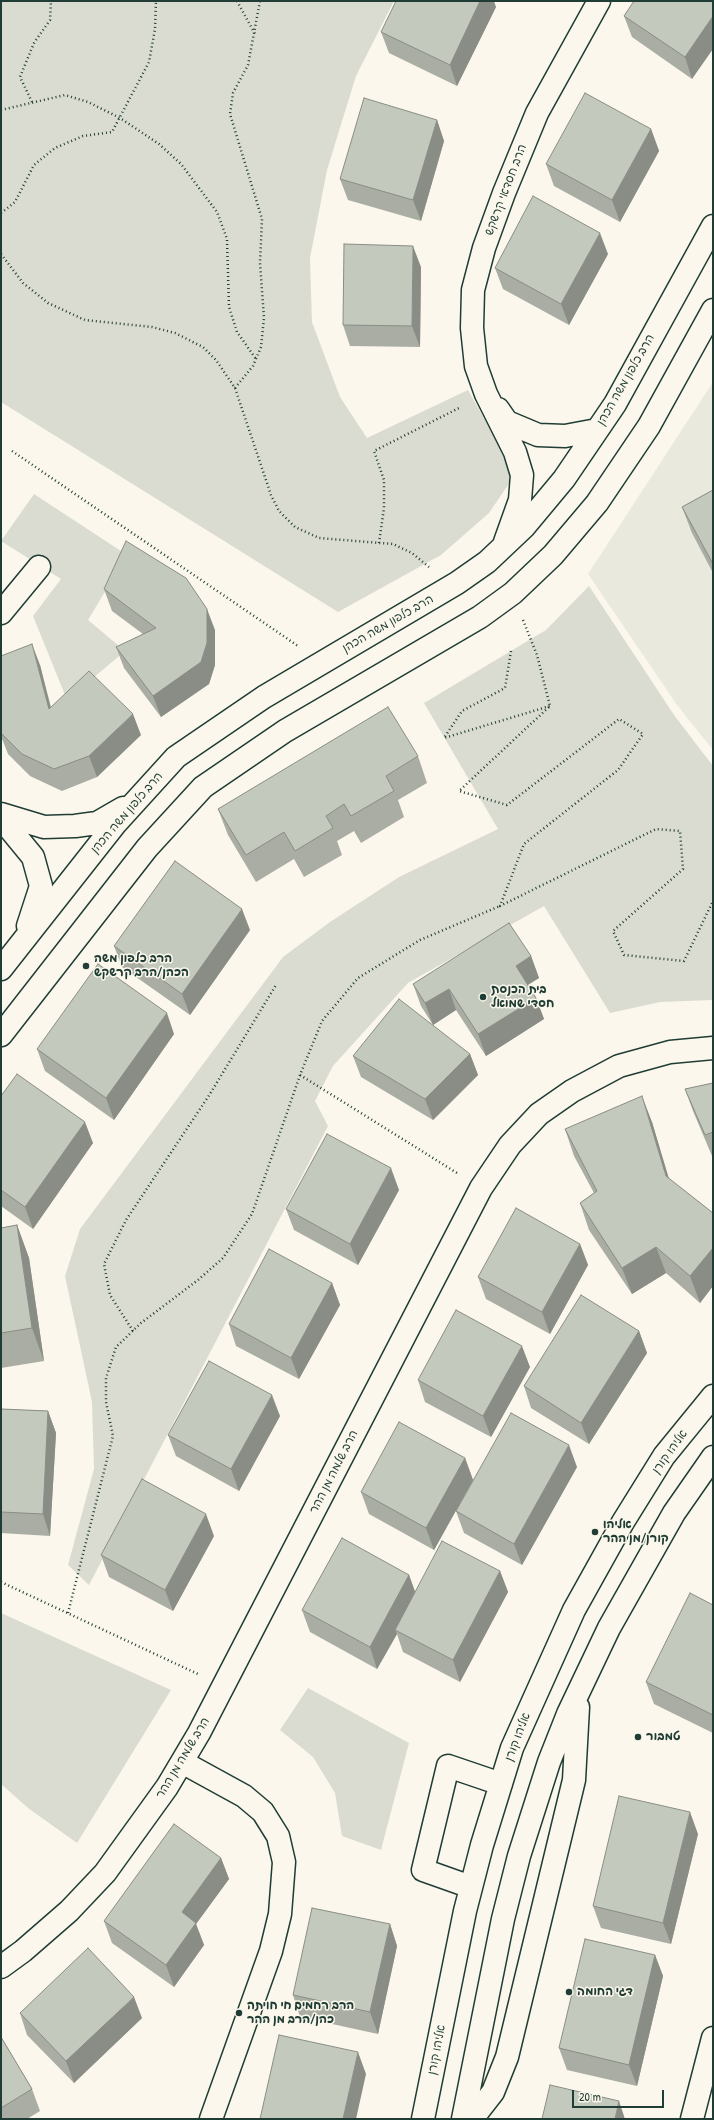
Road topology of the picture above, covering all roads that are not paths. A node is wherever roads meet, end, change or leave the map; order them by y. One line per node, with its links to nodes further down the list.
1 (599, 1): 4 (street, הרב חסדאי קרשקש)
2 (713, 226): 5 (street, הרב כלפון משה הכהן)
3 (713, 310): 14 (street)
4 (486, 394): 5 (street, הרב חסדאי קרשקש); 6 (street, הרב חסדאי קרשקש)
5 (597, 430): 6 (street, הרב כלפון משה הכהן)
6 (504, 546): 9 (street, הרב כלפון משה הכהן)
7 (38, 567): 8 (street)
8 (1, 612)
9 (133, 803): 10 (street); 12 (street, הרב כלפון משה הכהן)
10 (1, 814)
11 (1, 821): 12 (street)
12 (24, 940): 13 (street, הרב כלפון משה הכהן)
13 (1, 969)
14 (1, 1035)
15 (713, 1048): 19 (street, הרב שלמה מן ההר)
16 (713, 1396): 20 (street, אליהו קורן)
17 (713, 1457): 18 (street)
18 (578, 1694): 26 (street); 27 (street)
19 (182, 1762): 22 (street, הרב שלמה מן ההר); 24 (street)
20 (501, 1784): 21 (street, אליהו קורן); 21 (street)
21 (471, 1887): 25 (street, אליהו קורן)
22 (1, 1967)
23 (713, 2038): 28 (street)
24 (211, 2119)
25 (423, 2119)
26 (463, 2119)
27 (472, 2119)
28 (692, 2119)

